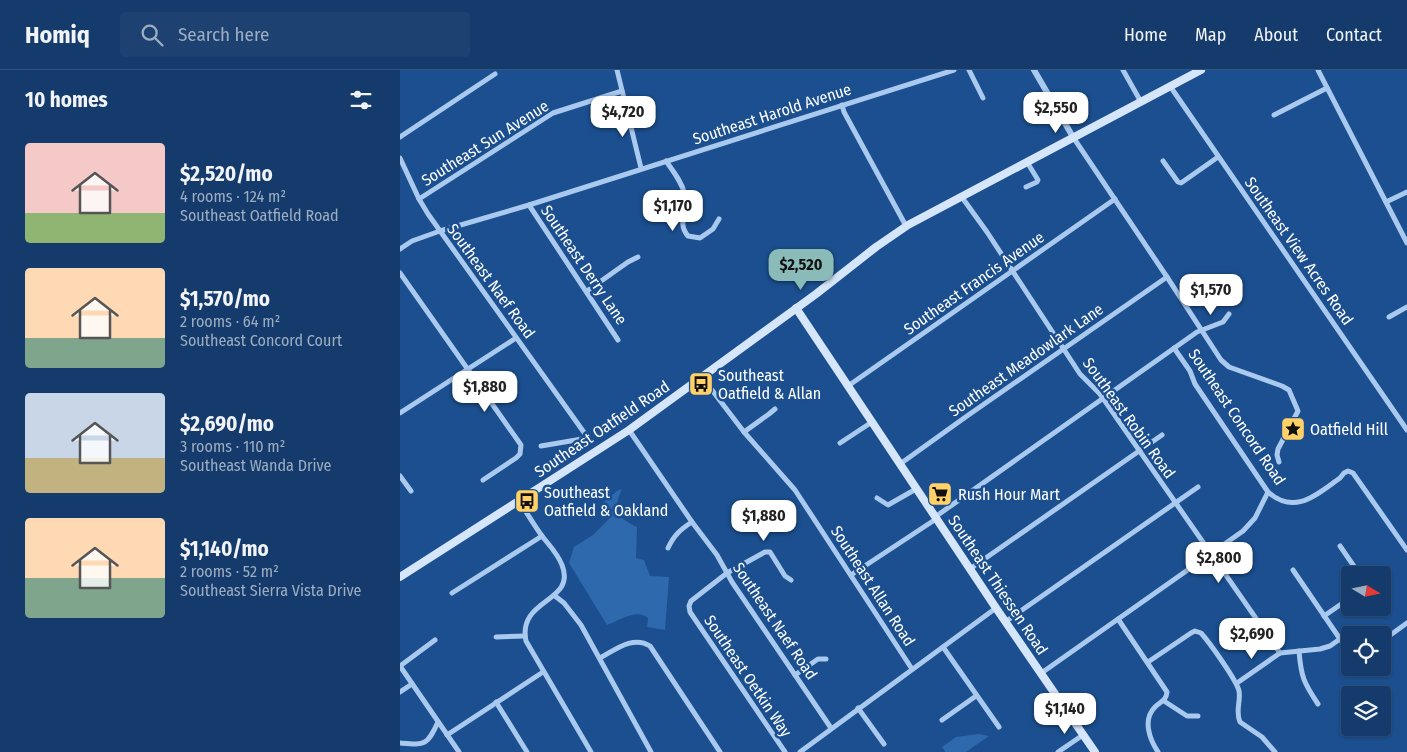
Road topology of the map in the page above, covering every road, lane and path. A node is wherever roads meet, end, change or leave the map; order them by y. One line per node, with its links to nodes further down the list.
1 (617, 70): 11 (street)
2 (954, 70): 14 (street, Southeast Harold Avenue)
3 (968, 70): 12 (street)
4 (1034, 70): 17 (street, Southeast Concord Road)
5 (1124, 70): 13 (street)
6 (1201, 70): 9 (main road, Southeast Oatfield Road)
7 (1318, 70): 10 (street)
8 (495, 74): 16 (street)
9 (1170, 86): 13 (main road, Southeast Oatfield Road); 18 (street, Southeast View Acres Road)
10 (1327, 88): 15 (street); 29 (street)
11 (622, 90): 23 (street); 27 (street, Southeast Sun Avenue)
12 (983, 98)
13 (1141, 102): 17 (main road, Southeast Oatfield Road)
14 (842, 105): 20 (street, Southeast Harold Avenue); 32 (street)
15 (1274, 115)
16 (400, 137)
17 (1073, 137): 22 (main road, Southeast Oatfield Road); 28 (street, Southeast Concord Road)
18 (1218, 157): 21 (street); 58 (street, Southeast View Acres Road)
19 (400, 158): 27 (street, Southeast Naef Road)
20 (666, 161): 23 (street, Southeast Harold Avenue); 31 (street)
21 (1163, 161)
22 (1027, 162): 24 (street); 26 (main road, Southeast Oatfield Road)
23 (641, 168): 30 (street, Southeast Harold Avenue)
24 (1026, 187)
25 (1407, 192): 29 (street)
26 (962, 196): 32 (main road, Southeast Oatfield Road); 37 (street, Southeast Robin Road)
27 (419, 199): 33 (street, Southeast Naef Road)
28 (1115, 199): 37 (street, Southeast Francis Avenue); 39 (street, Southeast Concord Road)
29 (1386, 202): 34 (street)
30 (529, 204): 33 (street, Southeast Harold Avenue); 40 (street, Southeast Derry Lane)
31 (719, 219)
32 (906, 226): 42 (main road, Southeast Oatfield Road)
33 (440, 231): 35 (street, Southeast Harold Avenue); 46 (street, Southeast Naef Road)
34 (1407, 242)
35 (400, 249)
36 (638, 257): 40 (street)
37 (1012, 272): 49 (street, Southeast Robin Road); 52 (street, Southeast Francis Avenue)
38 (400, 273): 50 (street)
39 (1167, 277): 45 (street, Southeast Concord Road); 49 (street, Southeast Meadowlark Lane)
40 (587, 291): 47 (street, Southeast Derry Lane)
41 (1407, 307): 44 (street)
42 (796, 308): 51 (main road, Southeast Oatfield Road); 52 (main road, Southeast Thiessen Road)
43 (1229, 314): 45 (street)
44 (1389, 316)
45 (1201, 330): 48 (street); 64 (street, Southeast Concord Road)
46 (516, 338): 50 (street); 62 (street, Southeast Naef Road)
47 (618, 340)
48 (1174, 348): 53 (street); 71 (street, Southeast Concord Road)
49 (1064, 349): 53 (street, Southeast Robin Road); 65 (street, Southeast Meadowlark Lane)
50 (467, 370): 55 (street); 67 (street)
51 (702, 377): 57 (main road, Southeast Oatfield Road); 59 (street, Southeast Allan Road)
52 (848, 386): 56 (main road, Southeast Thiessen Road)
53 (1103, 398): 63 (street, Southeast Robin Road); 75 (street)
54 (775, 409): 59 (street)
55 (400, 413)
56 (872, 422): 61 (street); 65 (main road, Southeast Thiessen Road)
57 (629, 430): 73 (main road, Southeast Oatfield Road); 76 (street, Southeast Naef Road)
58 (1407, 430)
59 (744, 432): 86 (street, Southeast Allan Road)
60 (1162, 435): 63 (street)
61 (840, 443)
62 (541, 446)
63 (1139, 451): 74 (street, Southeast Robin Road); 83 (street)
64 (1279, 462)
65 (900, 464): 69 (main road, Southeast Thiessen Road)
66 (400, 476): 70 (street)
67 (483, 480)
68 (1198, 487): 74 (street)
69 (916, 488): 72 (street); 75 (main road, Southeast Thiessen Road)
70 (410, 491)
71 (1268, 492): 80 (street, Southeast Concord Road); 81 (street)
72 (877, 498)
73 (519, 501): 77 (street); 87 (main road, Southeast Oatfield Road)
74 (1176, 503): 81 (street, Southeast Robin Road); 95 (street)
75 (936, 518): 83 (main road, Southeast Thiessen Road); 86 (street)
76 (692, 522): 79 (street); 85 (street, Southeast Naef Road)
77 (542, 536): 89 (street); 90 (street)
78 (1340, 546): 82 (street)
79 (668, 548)
80 (1407, 550)
81 (1211, 554): 94 (street); 104 (street, Southeast Robin Road)
82 (1354, 566)
83 (970, 569): 92 (main road, Southeast Thiessen Road)
84 (1293, 570): 93 (street)
85 (727, 573): 88 (street, Southeast Oetkin Way); 112 (street, Southeast Naef Road); 135 (street, Southeast Oetkin Way)
86 (851, 575): 109 (street, Southeast Allan Road)
87 (400, 576)
88 (792, 580)
89 (452, 594)
90 (554, 596): 98 (street); 105 (street)
91 (1341, 604): 93 (street)
92 (996, 608): 95 (main road, Southeast Thiessen Road); 102 (street)
93 (1324, 616): 100 (street)
94 (1118, 619): 107 (street); 111 (street)
95 (1005, 622): 111 (main road, Southeast Thiessen Road)
96 (1407, 623): 97 (street)
97 (1391, 635)
98 (525, 636): 99 (street); 110 (street)
99 (496, 637)
100 (1340, 639): 103 (street)
101 (435, 640): 108 (street)
102 (943, 647): 109 (street); 116 (street)
103 (1299, 651): 104 (street); 119 (street)
104 (1280, 653): 114 (street)
105 (600, 658): 133 (street); 134 (street)
106 (826, 659): 112 (street)
107 (1148, 662): 114 (street); 117 (street)
108 (400, 666): 113 (street)
109 (912, 669): 120 (street)
110 (543, 672): 118 (street); 132 (street)
111 (1040, 674): 127 (main road, Southeast Thiessen Road)
112 (795, 675): 125 (street, Southeast Naef Road)
113 (412, 684): 115 (street); 123 (street)
114 (1237, 684): 140 (street)
115 (400, 692)
116 (976, 696): 122 (street); 124 (street)
117 (1164, 701): 121 (street); 139 (street)
118 (496, 702): 126 (street); 131 (street)
119 (1318, 704)
120 (858, 708): 125 (street); 129 (street)
121 (1198, 716)
122 (942, 720)
123 (438, 722): 126 (street); 128 (street)
124 (998, 727)
125 (831, 728): 136 (street)
126 (447, 735): 130 (street)
127 (1083, 735): 137 (street); 138 (main road, Southeast Thiessen Road)
128 (400, 743)
129 (884, 744)
130 (459, 752)
131 (527, 752)
132 (591, 752)
133 (651, 752)
134 (720, 752)
135 (784, 752)
136 (800, 752)
137 (1058, 752)
138 (1095, 752)
139 (1158, 752)
140 (1275, 752)

